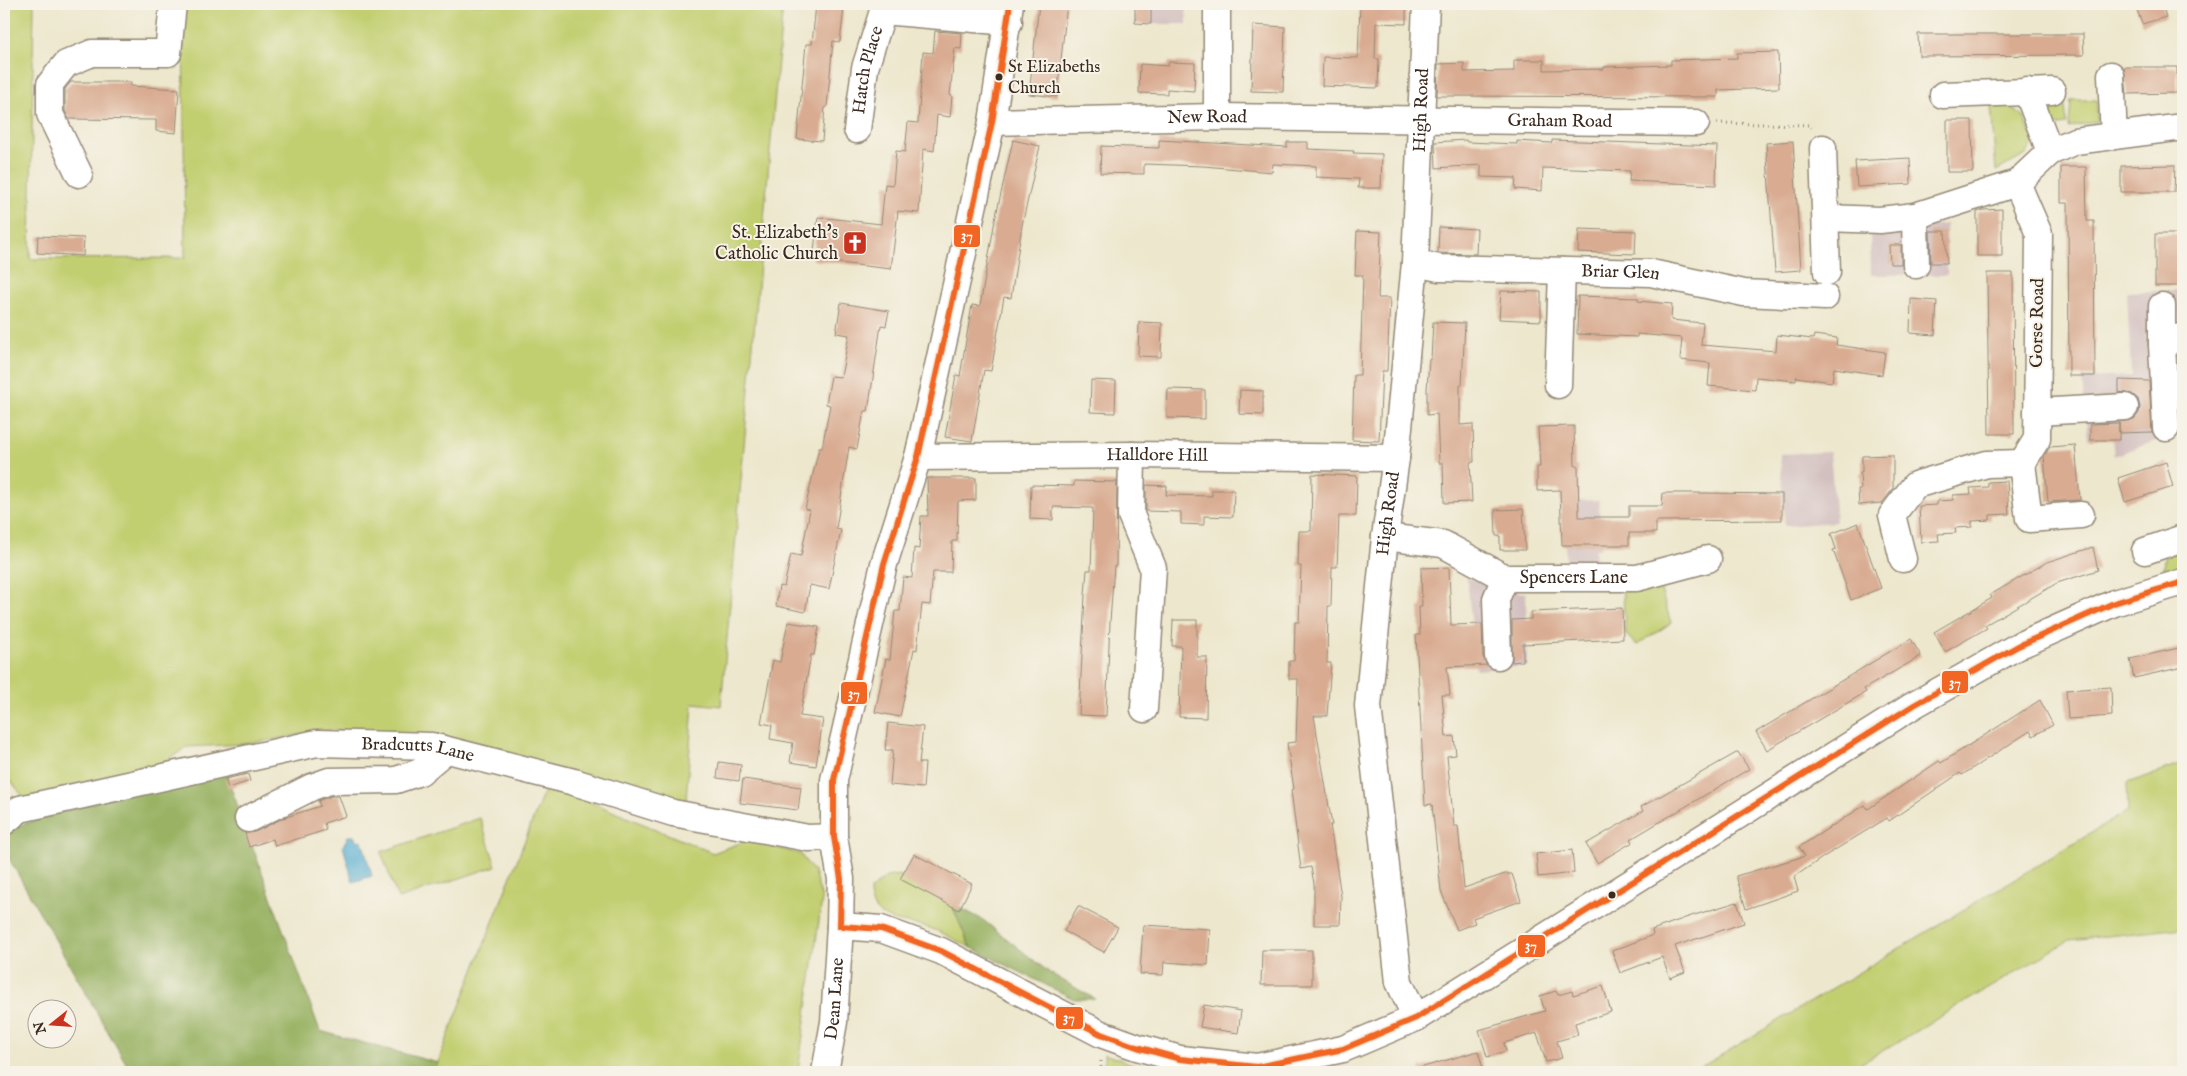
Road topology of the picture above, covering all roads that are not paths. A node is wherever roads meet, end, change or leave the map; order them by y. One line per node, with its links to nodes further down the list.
1 (173, 4): 17 (street)
2 (1217, 4): 8 (street)
3 (1426, 4): 9 (street, High Road)
4 (882, 7): 5 (street, Hatch Place); 13 (street, Hatch Place)
5 (1010, 13): 10 (street, Dean Lane)
6 (2111, 74): 14 (street)
7 (1943, 95): 16 (street)
8 (1216, 117): 9 (street, New Road); 10 (street, New Road)
9 (1422, 118): 11 (street, Graham Road); 21 (street, High Road)
10 (992, 122): 31 (street, Dean Lane)
11 (1696, 123)
12 (2183, 127): 14 (street)
13 (857, 130)
14 (2114, 136): 16 (street)
15 (1823, 148): 20 (street)
16 (2050, 152): 18 (street)
17 (79, 174)
18 (2017, 183): 19 (street); 28 (street, Gorse Road)
19 (1915, 216): 20 (street); 22 (street)
20 (1826, 218): 23 (street, Briar Glen)
21 (1415, 263): 23 (street, Briar Glen); 32 (street, High Road)
22 (1916, 265)
23 (1562, 271): 26 (street)
24 (2162, 306): 25 (street)
25 (2172, 340): 29 (street)
26 (1558, 385)
27 (2125, 406): 28 (street)
28 (2037, 412): 33 (street, Gorse Road)
29 (2166, 428)
30 (1132, 455): 31 (street, Halldore Hill); 32 (street, Halldore Hill); 43 (street)
31 (918, 457): 47 (street, Dean Lane)
32 (1396, 458): 35 (street, High Road)
33 (2022, 463): 34 (street); 39 (street)
34 (2081, 515)
35 (1385, 537): 40 (street, Spencers Lane); 49 (street, High Road)
36 (2183, 538): 37 (street)
37 (2145, 551)
38 (1708, 559): 40 (street, Spencers Lane)
39 (1903, 559)
40 (1505, 578): 42 (street)
41 (2183, 582): 49 (street)
42 (1498, 656)
43 (1144, 710)
44 (446, 750): 45 (street); 46 (street, Bradcutts Lane); 47 (street, Bradcutts Lane)
45 (248, 818)
46 (4, 822)
47 (834, 838): 48 (street, Dean Lane)
48 (840, 926): 50 (street); 51 (street, Dean Lane)
49 (1416, 1018): 50 (street)
50 (1323, 1063)
51 (825, 1072)

